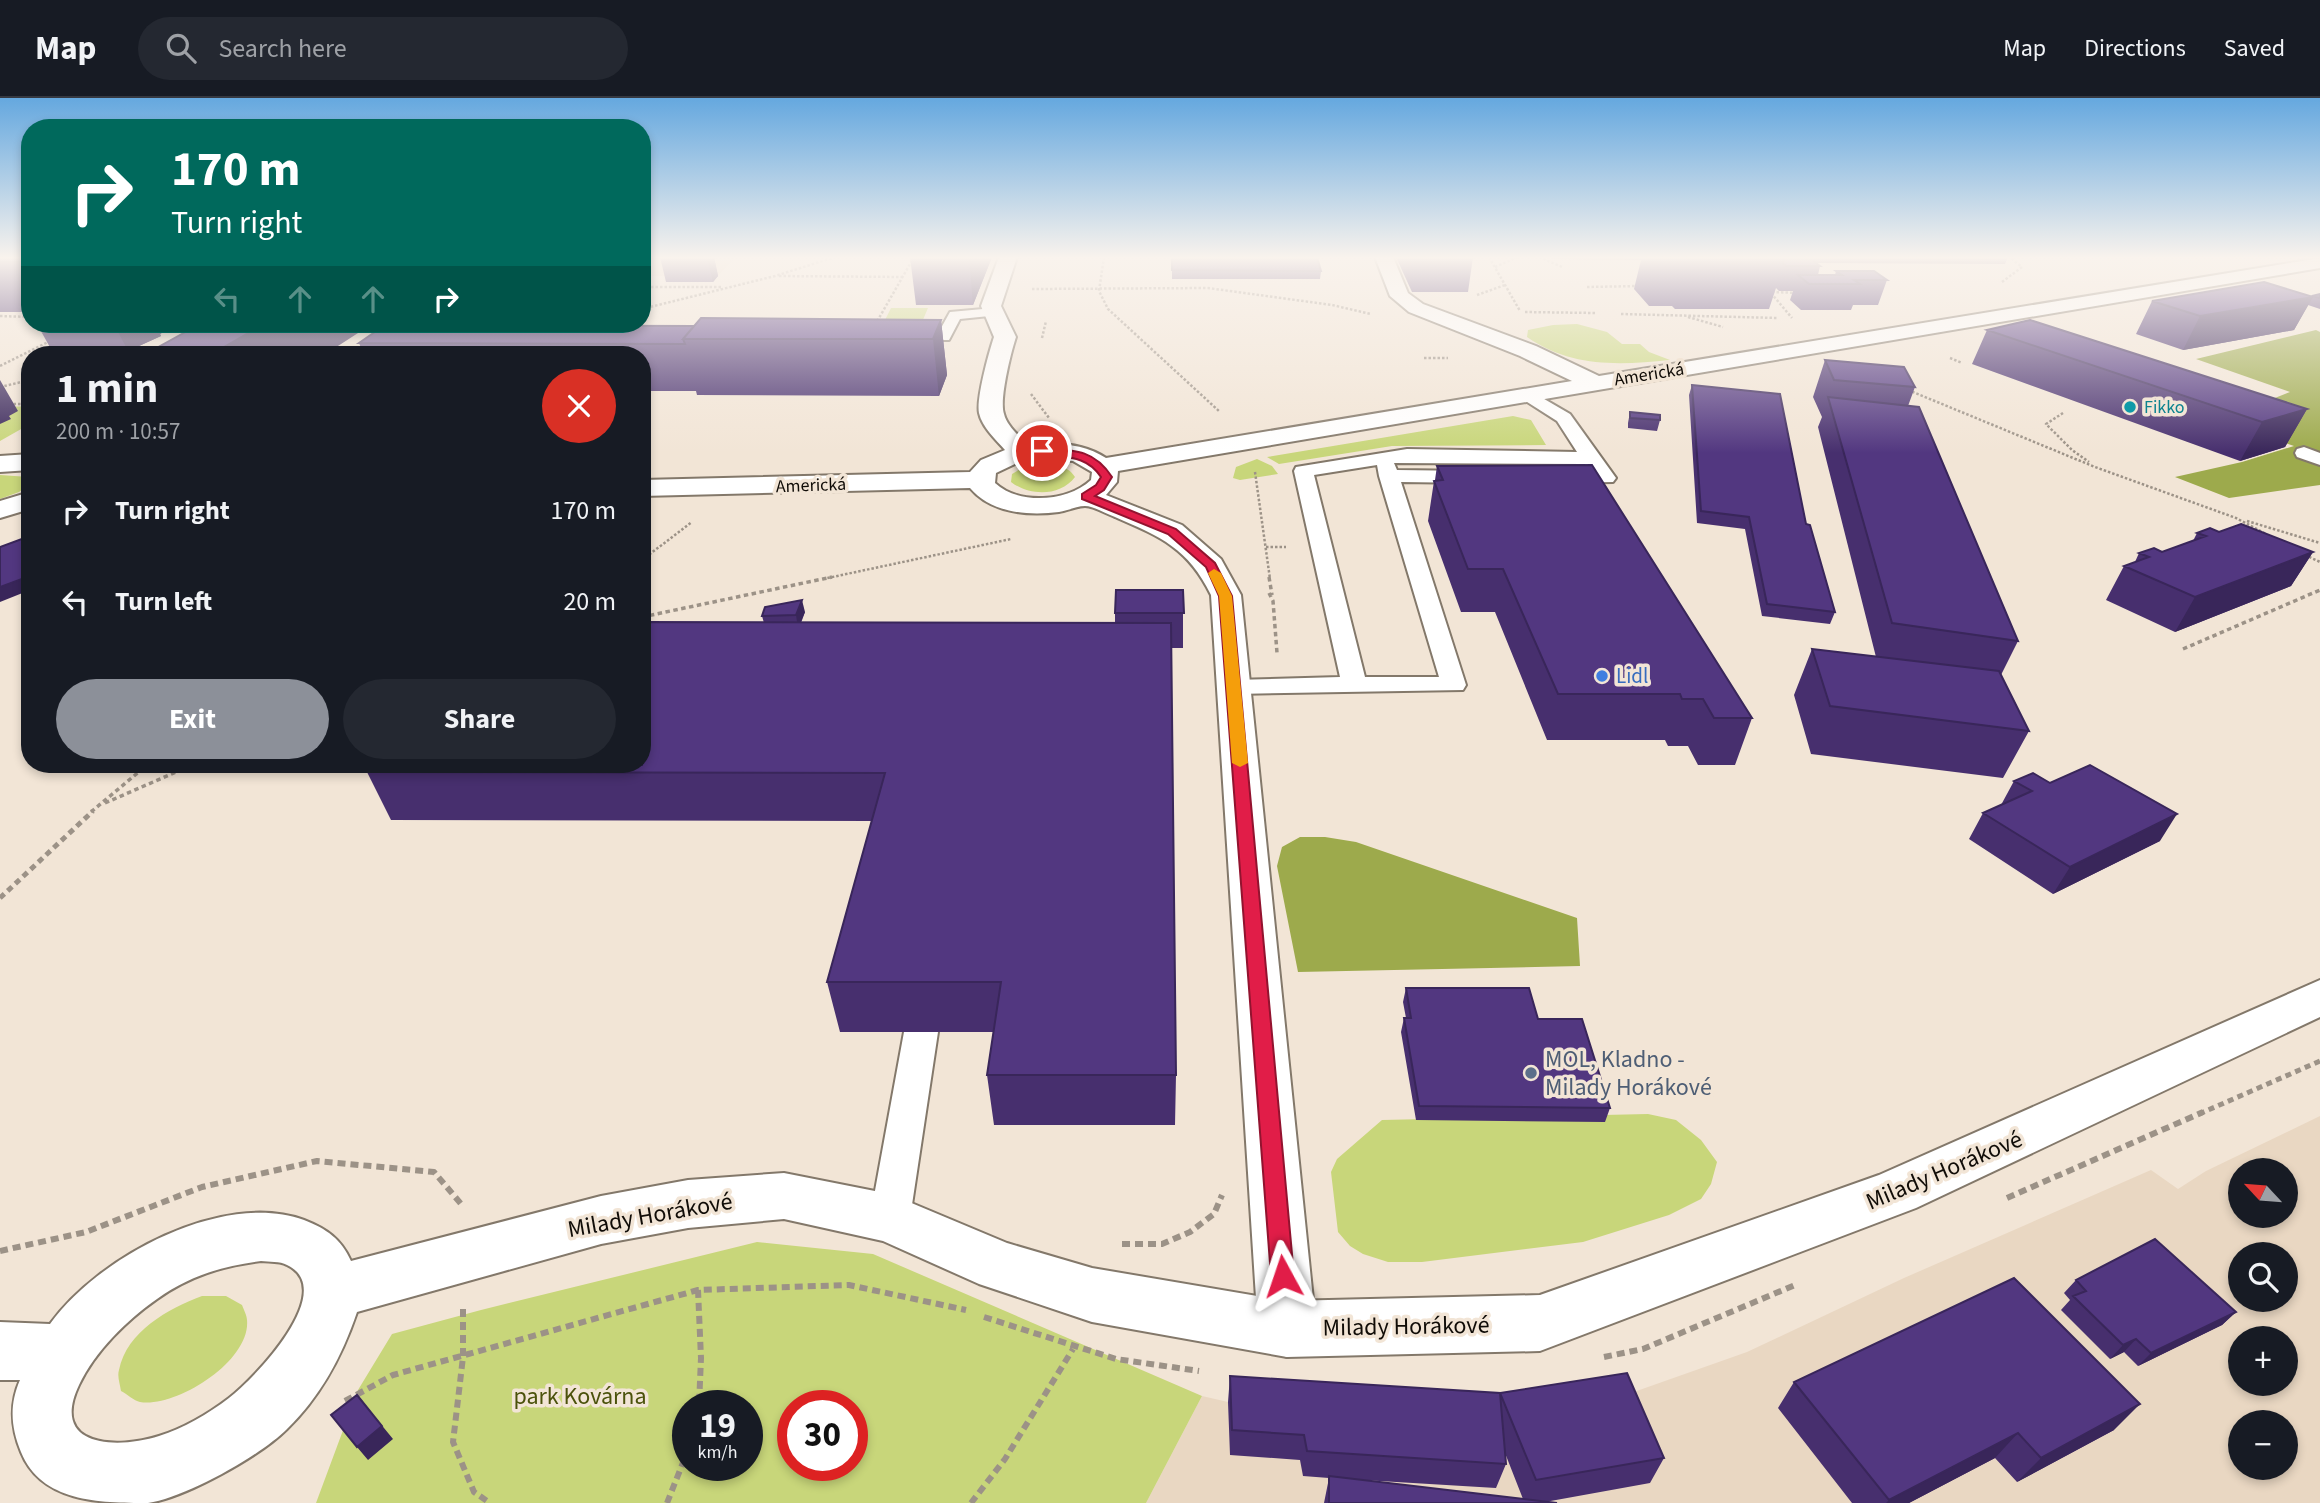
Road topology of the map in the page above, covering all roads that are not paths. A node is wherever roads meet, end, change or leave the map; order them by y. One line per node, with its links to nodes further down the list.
1 (951, 323): 5 (lane)
2 (999, 323): 8 (street)
3 (1454, 323): 6 (street)
4 (1969, 323): 6 (street, Americká)
5 (944, 337)
6 (1595, 383): 7 (street, Americká)
7 (1527, 394): 9 (lane); 14 (street, Americká)
8 (1021, 453): 13 (street); 14 (street)
9 (1590, 458): 10 (lane); 12 (lane)
10 (1386, 468): 11 (lane); 18 (lane); 18 (lane)
11 (1497, 477)
12 (1538, 477)
13 (980, 480): 14 (street, Americká); 15 (street, Americká)
14 (1094, 481): 19 (street)
15 (651, 488)
16 (21, 503): 17 (street)
17 (0, 510)
18 (1354, 684): 19 (lane)
19 (1234, 687): 24 (street)
20 (2320, 998): 24 (street, Milady Horákové)
21 (921, 1032): 22 (lane)
22 (890, 1218): 23 (street, Milady Horákové); 24 (street, Milady Horákové)
23 (330, 1293): 26 (street); 27 (street)
24 (1287, 1329)
25 (0, 1351): 26 (street)
26 (64, 1353): 27 (street)
27 (145, 1487)

